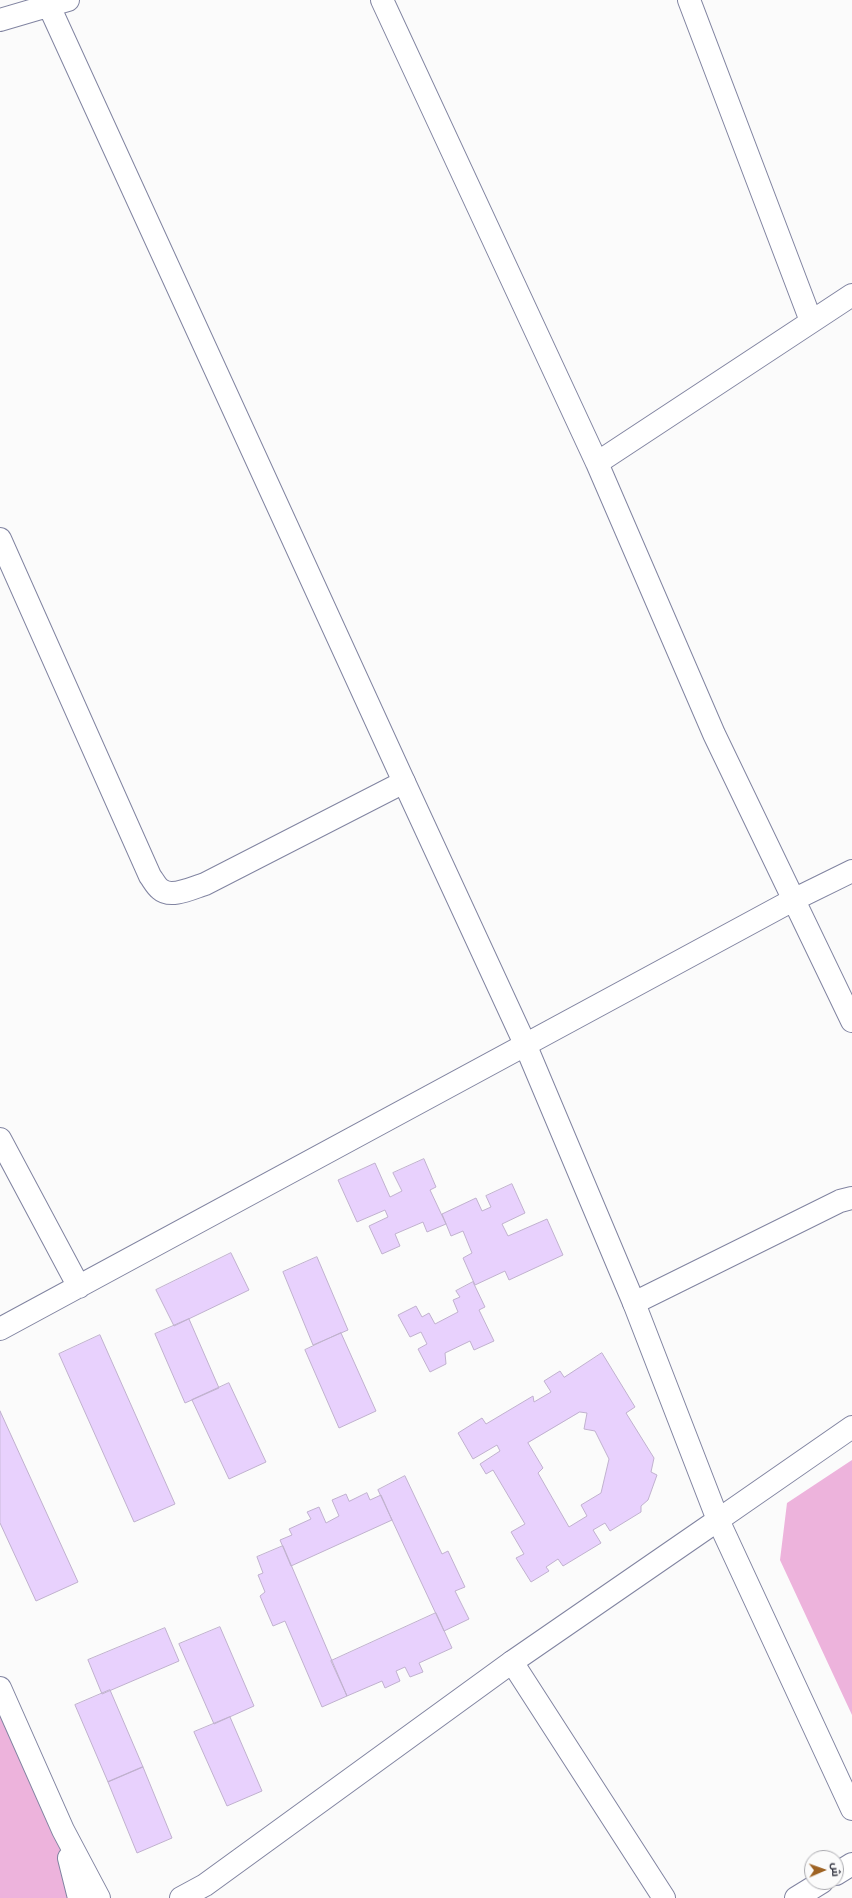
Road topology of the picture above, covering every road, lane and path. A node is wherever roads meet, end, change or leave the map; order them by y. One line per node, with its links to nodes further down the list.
1 (382, 0): 7 (street)
2 (689, 0): 6 (street)
3 (58, 3): 4 (street); 9 (street)
4 (0, 20)
5 (852, 295): 6 (street)
6 (811, 321): 7 (street)
7 (597, 463): 11 (street)
8 (0, 539): 9 (street)
9 (404, 782): 13 (street)
10 (852, 871): 11 (street)
11 (793, 900): 12 (street); 13 (street)
12 (852, 1021)
13 (526, 1044): 16 (street); 17 (street)
14 (0, 1139): 16 (street)
15 (852, 1198): 17 (street)
16 (79, 1286): 18 (street)
17 (634, 1303): 20 (street)
18 (0, 1329)
19 (852, 1427): 20 (street)
20 (718, 1520): 21 (street); 23 (street)
21 (512, 1662): 26 (street); 30 (street)
22 (0, 1688): 24 (street)
23 (852, 1808)
24 (63, 1830): 27 (street); 28 (street)
25 (809, 1890): 31 (street)
26 (199, 1892): 29 (street)
27 (78, 1898)
28 (99, 1898)
29 (181, 1898)
30 (664, 1898)
31 (796, 1898)

